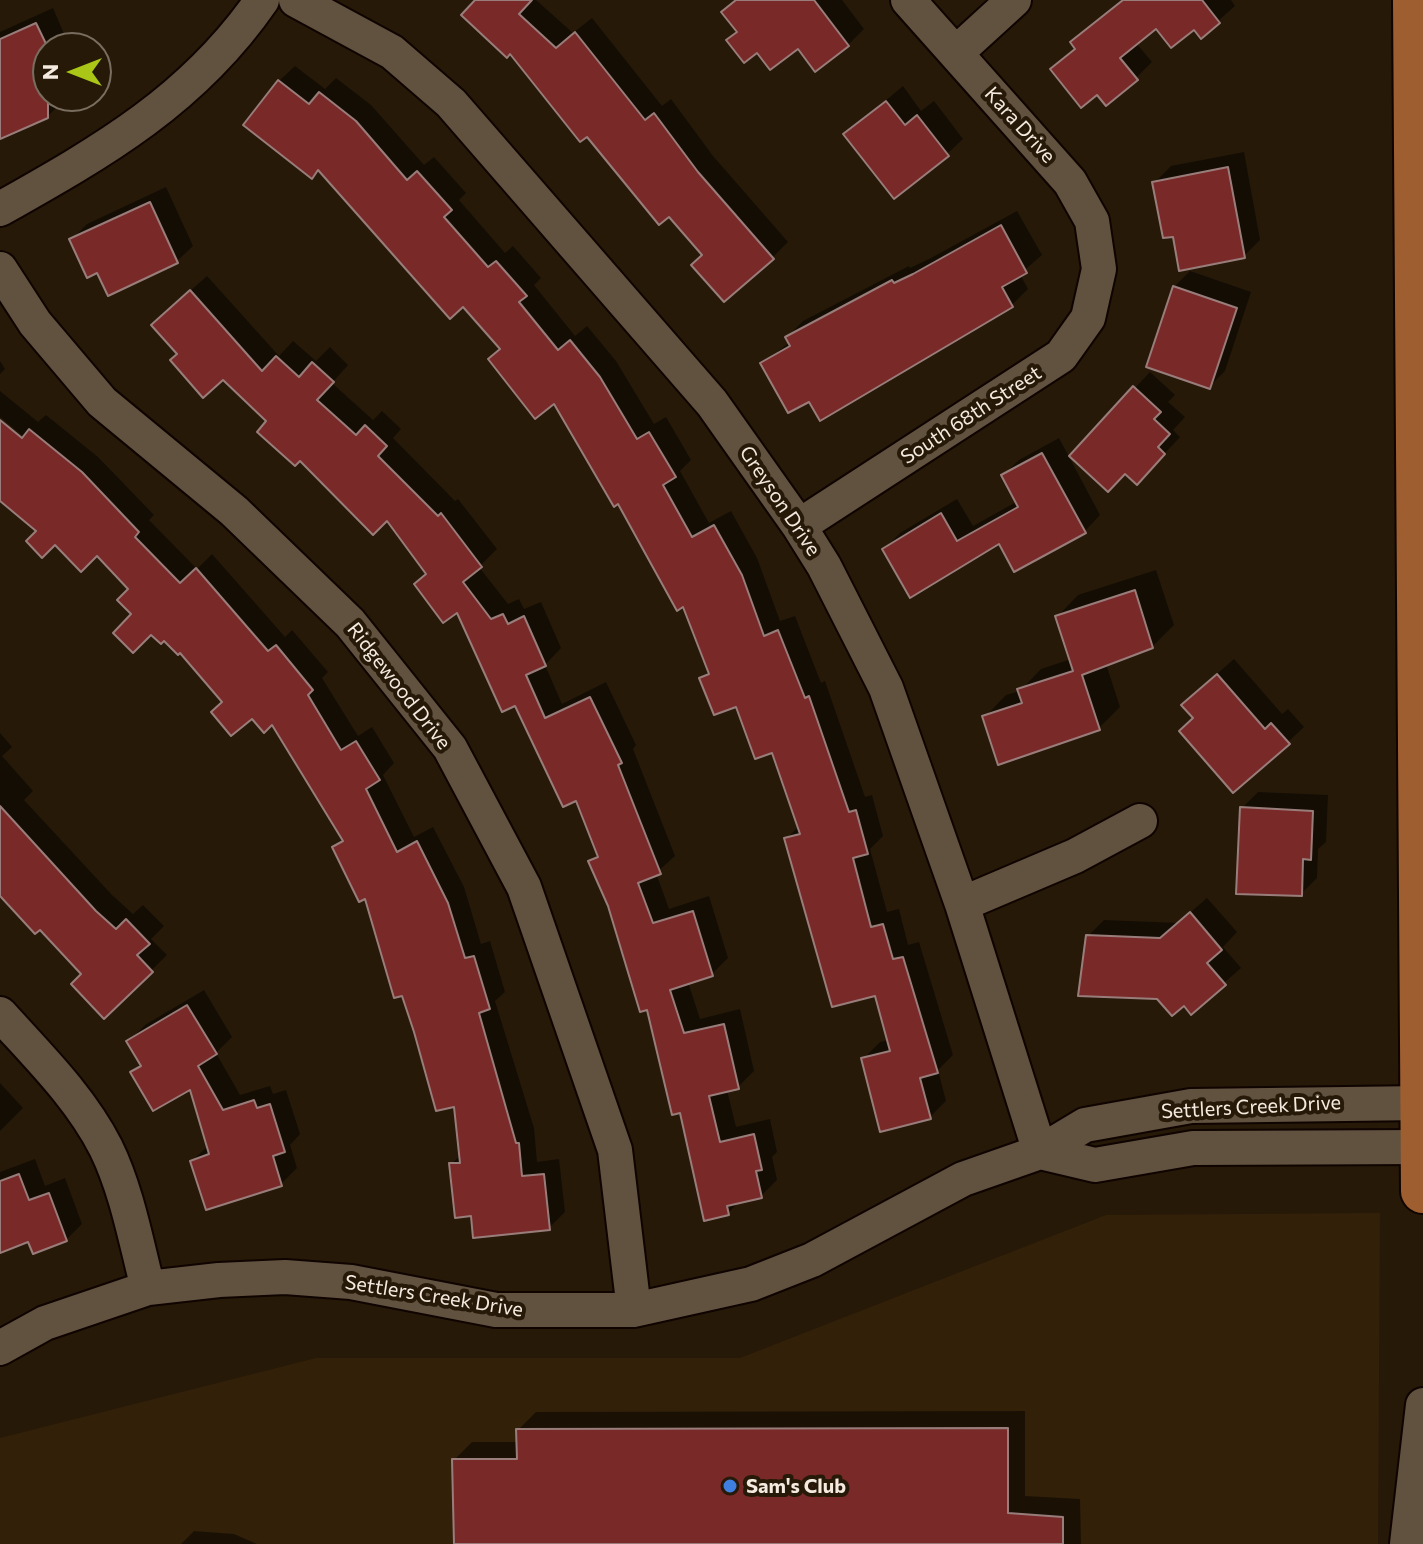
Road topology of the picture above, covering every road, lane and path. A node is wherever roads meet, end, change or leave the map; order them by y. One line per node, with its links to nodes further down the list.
1 (262, 0): 7 (street)
2 (296, 0): 11 (street, Greyson Drive)
3 (908, 0): 6 (street, Kara Drive)
4 (1014, 0): 6 (street)
5 (1415, 0): 10 (main road)
6 (956, 53): 9 (street, Kara Drive)
7 (0, 209)
8 (0, 269): 20 (street, Ridgewood Drive)
9 (1099, 269): 11 (street, South 68th Street)
10 (1421, 489): 15 (main road)
11 (799, 526): 13 (street, Greyson Drive)
12 (1140, 821): 13 (street)
13 (962, 904): 17 (street, Greyson Drive)
14 (0, 1014): 19 (street)
15 (1422, 1102): 16 (main road); 17 (street, Settlers Creek Drive)
16 (1422, 1147): 17 (street, Settlers Creek Drive); 18 (main road)
17 (1040, 1152): 20 (street, Settlers Creek Drive)
18 (1423, 1191)
19 (148, 1288): 20 (street, Settlers Creek Drive); 21 (street, Settlers Creek Drive)
20 (634, 1310)
21 (0, 1348)
22 (1423, 1405): 23 (street)
23 (1407, 1544)

